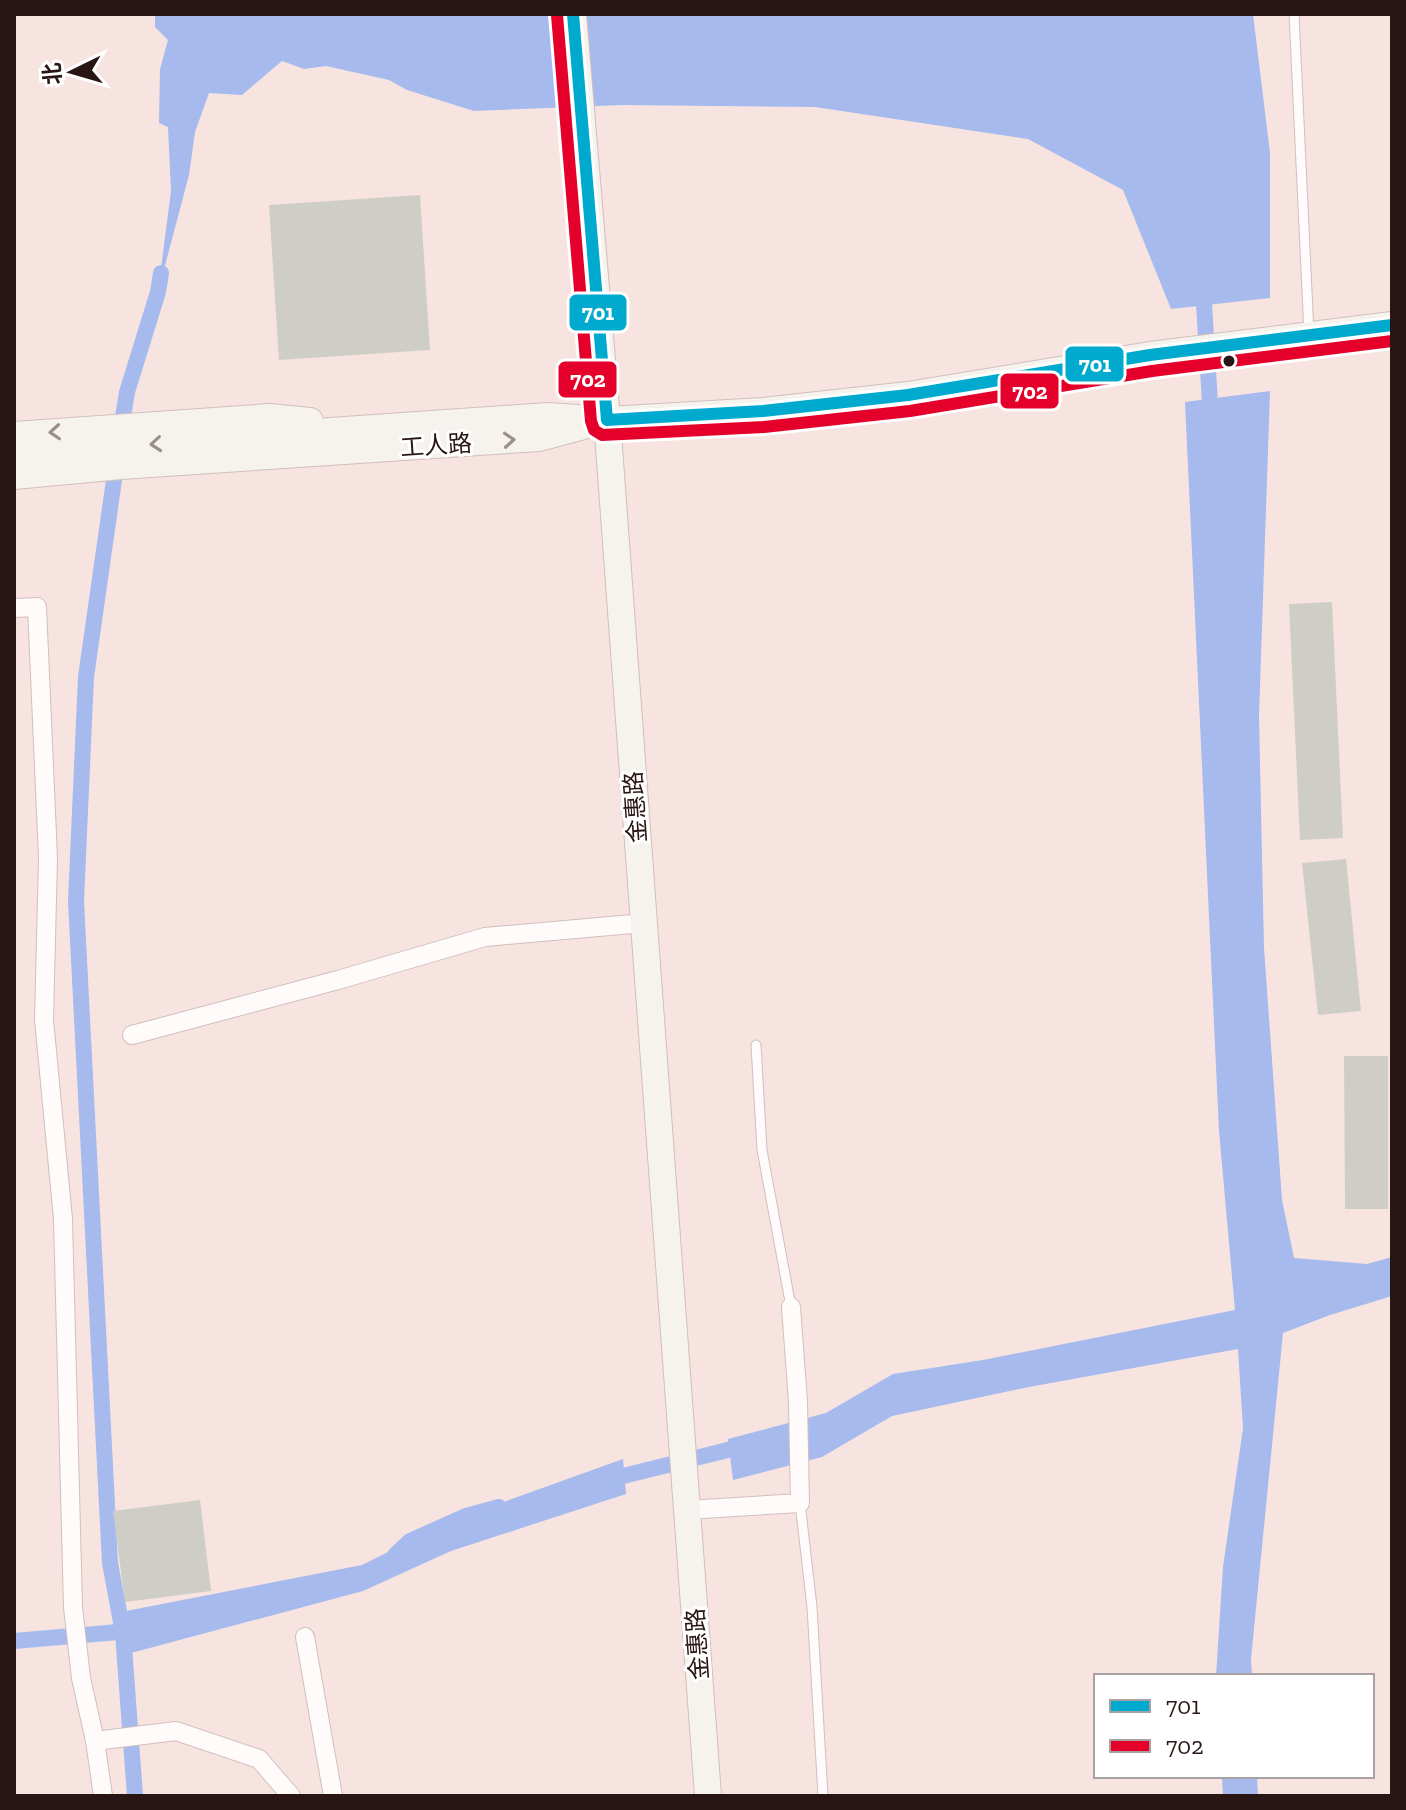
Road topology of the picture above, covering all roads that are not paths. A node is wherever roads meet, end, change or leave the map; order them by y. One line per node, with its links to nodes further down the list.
1 (573, 14): 5 (main road, 金惠路)
2 (1294, 14): 4 (lane)
3 (1392, 325): 4 (main road)
4 (1309, 335): 5 (main road, 工人路)
5 (607, 420): 7 (main road, 工人路); 13 (main road, 金惠路)
6 (14, 435): 7 (main road, one-way to 6)
7 (382, 438): 8 (main road, 工人路); 11 (main road)
8 (262, 446): 9 (main road, one-way to 9); 10 (main road)
9 (14, 456)
10 (14, 476)
11 (14, 489)
12 (14, 608): 20 (street)
13 (644, 923): 14 (street); 17 (main road, 金惠路)
14 (132, 1035)
15 (756, 1045): 16 (lane)
16 (791, 1307): 18 (street)
17 (686, 1501): 18 (street); 24 (main road, 金惠路)
18 (800, 1503): 25 (lane)
19 (305, 1637): 23 (street)
20 (95, 1741): 21 (street); 22 (street)
21 (103, 1796)
22 (291, 1796)
23 (333, 1796)
24 (708, 1796)
25 (823, 1796)

